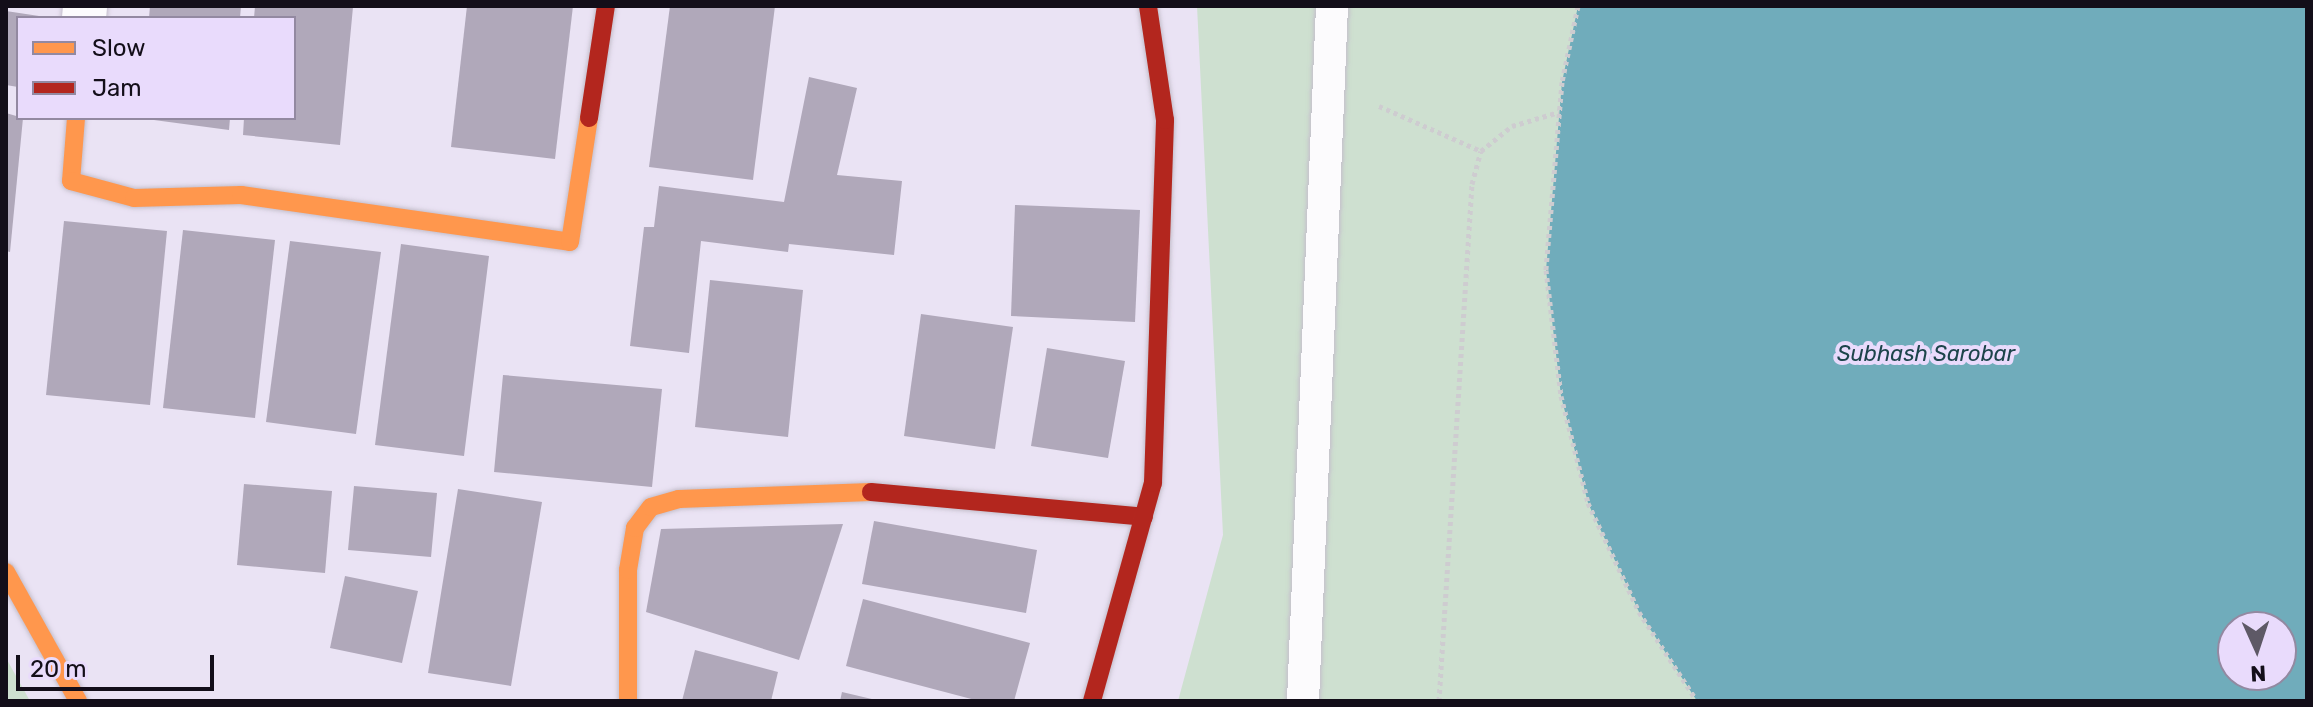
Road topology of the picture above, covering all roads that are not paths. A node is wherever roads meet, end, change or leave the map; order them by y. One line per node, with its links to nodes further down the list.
1 (606, 6): 4 (street)
2 (1148, 6): 5 (street)
3 (1332, 6): 10 (lane)
4 (76, 120)
5 (1144, 517): 8 (street); 9 (street)
6 (6, 572): 7 (street)
7 (78, 701)
8 (628, 701)
9 (1092, 701)
10 (1303, 701)

